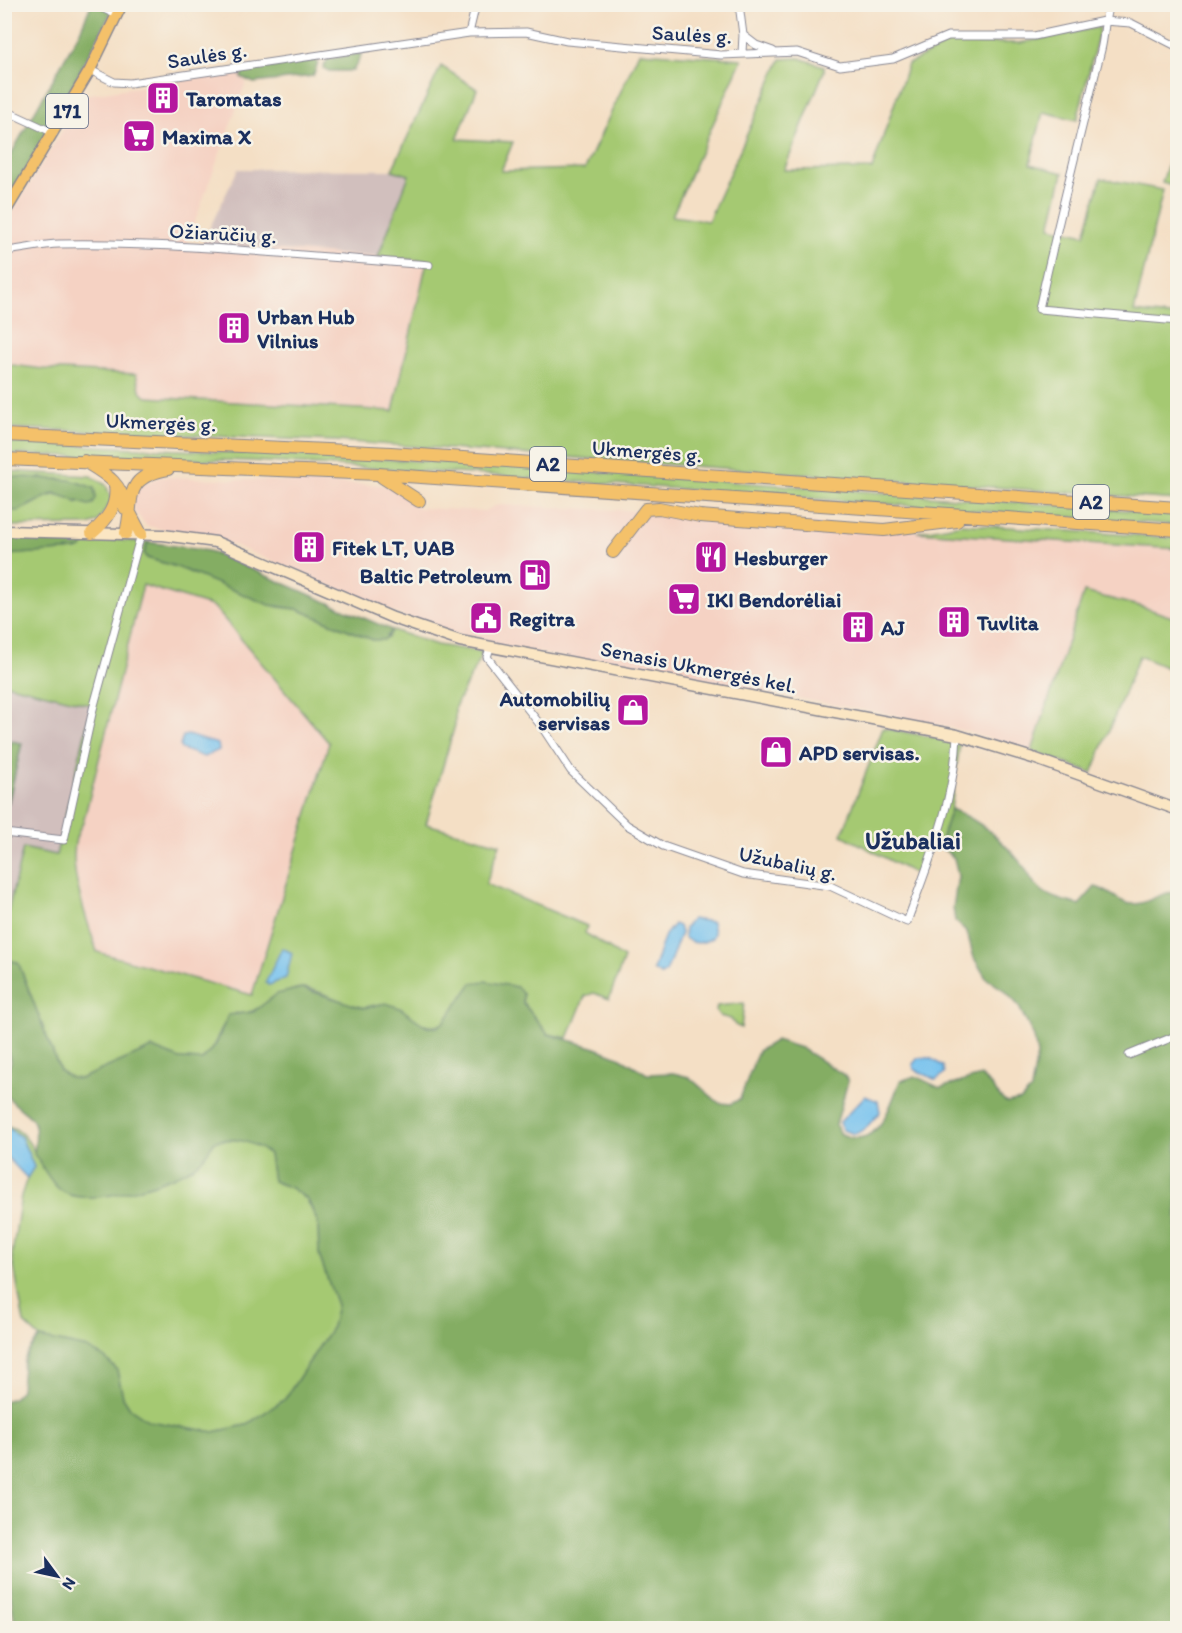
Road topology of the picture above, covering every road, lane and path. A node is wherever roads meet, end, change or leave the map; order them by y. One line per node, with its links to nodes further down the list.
1 (93, 4): 6 (street)
2 (122, 4): 6 (main road, 171)
3 (476, 4): 8 (street)
4 (739, 4): 9 (street)
5 (1109, 4): 7 (street)
6 (117, 15): 13 (main road, 171)
7 (1104, 21): 10 (street, Saulės g.); 11 (street, Saulės g.); 21 (street)
8 (469, 33): 12 (street, Saulės g.); 13 (street, Saulės g.)
9 (743, 35): 11 (street); 12 (street)
10 (1178, 47)
11 (778, 52): 12 (street, Saulės g.)
12 (742, 53)
13 (90, 70): 15 (main road, 171)
14 (4, 110): 15 (street)
15 (54, 133): 16 (main road, 171)
16 (4, 214)
17 (4, 244): 18 (street)
18 (15, 249): 19 (street, Ožiarūčių g.); 20 (street, Ožiarūčių g.)
19 (4, 251)
20 (429, 265)
21 (1178, 321)
22 (4, 435): 29 (highway, Ukmergės g. / A2)
23 (4, 459): 24 (highway, Ukmergės g. / A2)
24 (83, 460): 25 (highway, Ukmergės g. / A2); 27 (highway)
25 (190, 465): 26 (highway, Ukmergės g. / A2); 30 (highway)
26 (378, 474): 28 (highway); 31 (highway, Ukmergės g. / A2)
27 (115, 481): 34 (highway); 35 (highway)
28 (419, 501)
29 (1178, 508)
30 (130, 512): 35 (highway); 36 (highway)
31 (1006, 518): 32 (highway, Ukmergės g. / A2); 37 (highway)
32 (1178, 530)
33 (4, 531): 34 (main road, Senasis Ukmergės kel.)
34 (92, 533): 35 (main road, Senasis Ukmergės kel.)
35 (126, 533): 36 (main road, Senasis Ukmergės kel.)
36 (141, 534): 38 (main road, Senasis Ukmergės kel.); 41 (street)
37 (613, 552)
38 (490, 648): 39 (main road, Senasis Ukmergės kel.); 39 (street, Užubalių g.)
39 (957, 735): 40 (main road, Senasis Ukmergės kel.)
40 (1178, 810)
41 (4, 833)
42 (1178, 1035): 43 (street)
43 (1129, 1055)

